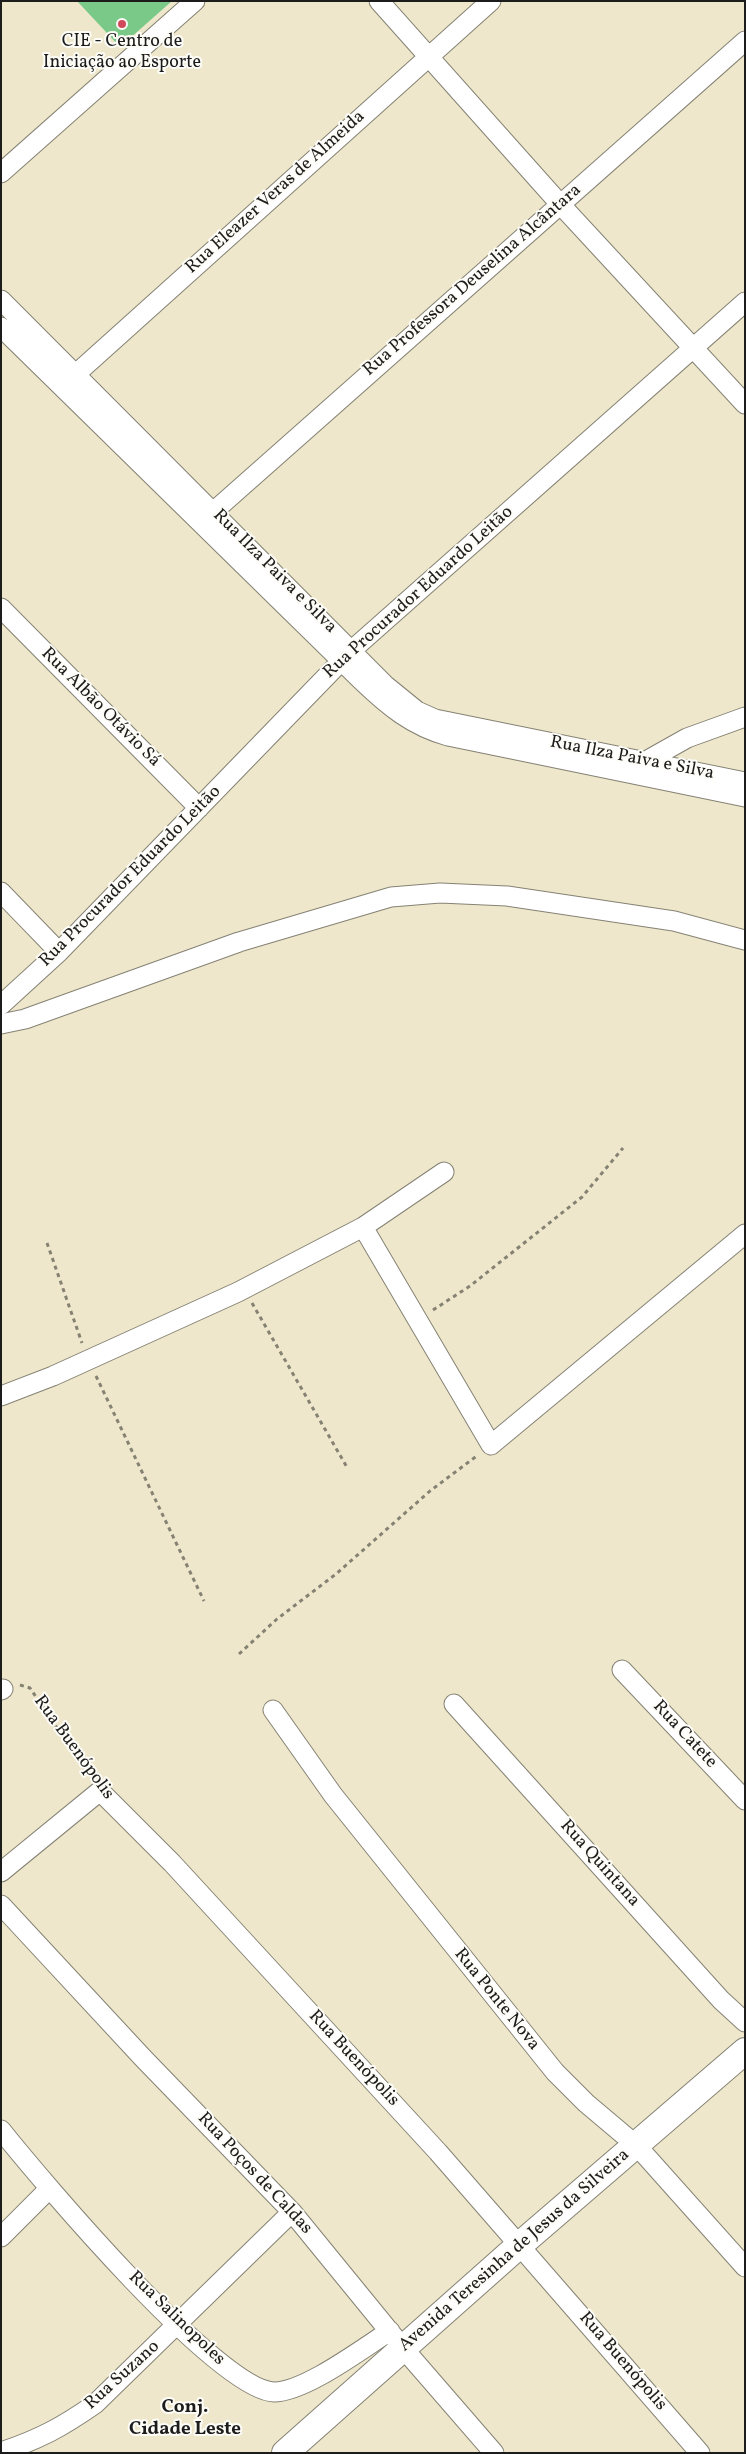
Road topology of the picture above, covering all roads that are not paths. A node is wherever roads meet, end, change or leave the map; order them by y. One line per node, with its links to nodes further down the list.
1 (195, 1): 6 (street)
2 (379, 1): 5 (street)
3 (491, 1): 5 (street, Rua Eleazer Veras de Almeida)
4 (745, 41): 7 (street, Rua Professora Deuselina Alcântara)
5 (429, 56): 7 (street); 12 (street, Rua Eleazer Veras de Almeida)
6 (1, 173)
7 (560, 204): 11 (street); 14 (street, Rua Professora Deuselina Alcântara)
8 (1, 300): 12 (street, Rua Ilza Paiva e Silva)
9 (745, 302): 11 (street, Rua Procurador Eduardo Leitão)
10 (1, 326): 12 (street, Rua Ilza Paiva e Silva)
11 (693, 348): 13 (street); 16 (street, Rua Procurador Eduardo Leitão)
12 (69, 380): 14 (street, Rua Ilza Paiva e Silva)
13 (745, 404)
14 (207, 516): 16 (street, Rua Ilza Paiva e Silva)
15 (1, 608): 22 (street, Rua Albão Otávio Sá)
16 (347, 655): 18 (street, Rua Ilza Paiva e Silva); 19 (street, Rua Ilza Paiva e Silva); 22 (street, Rua Procurador Eduardo Leitão)
17 (745, 717): 18 (street)
18 (645, 761): 19 (street); 20 (street, Rua Ilza Paiva e Silva)
19 (626, 772): 21 (street, Rua Ilza Paiva e Silva)
20 (745, 782)
21 (745, 797)
22 (199, 808): 25 (street, Rua Procurador Eduardo Leitão)
23 (1, 892): 25 (street)
24 (745, 940): 27 (street)
25 (59, 952): 26 (street, Rua Procurador Eduardo Leitão)
26 (1, 1005)
27 (1, 1024)
28 (444, 1172): 29 (street)
29 (363, 1227): 30 (street); 31 (street)
30 (745, 1234)
31 (1, 1396)
32 (622, 1670): 35 (street, Rua Catete)
33 (454, 1704): 38 (street, Rua Quintana)
34 (274, 1710): 41 (street, Rua Ponte Nova)
35 (745, 1800)
36 (1, 1872): 45 (street, Rua Buenópolis)
37 (1, 1905): 43 (street, Rua Poços de Caldas)
38 (745, 2022)
39 (745, 2051): 41 (street, Avenida Teresinha de Jesus da Silveira)
40 (1, 2130): 42 (street, Rua Salinopoles)
41 (637, 2146): 45 (street, Avenida Teresinha de Jesus da Silveira); 46 (street, Rua Ponte Nova)
42 (49, 2189): 44 (street); 47 (street, Rua Salinopoles)
43 (292, 2212): 47 (street, Rua Suzano); 48 (street, Rua Poços de Caldas)
44 (1, 2237)
45 (520, 2245): 48 (street, Avenida Teresinha de Jesus da Silveira); 52 (street, Rua Buenópolis)
46 (745, 2267)
47 (178, 2324): 48 (street, Rua Salinopoles); 49 (street, Rua Suzano)
48 (396, 2340): 50 (street, Avenida Teresinha de Jesus da Silveira); 51 (street, Rua Poços de Caldas)
49 (1, 2452)
50 (289, 2452)
51 (494, 2453)
52 (700, 2453)

